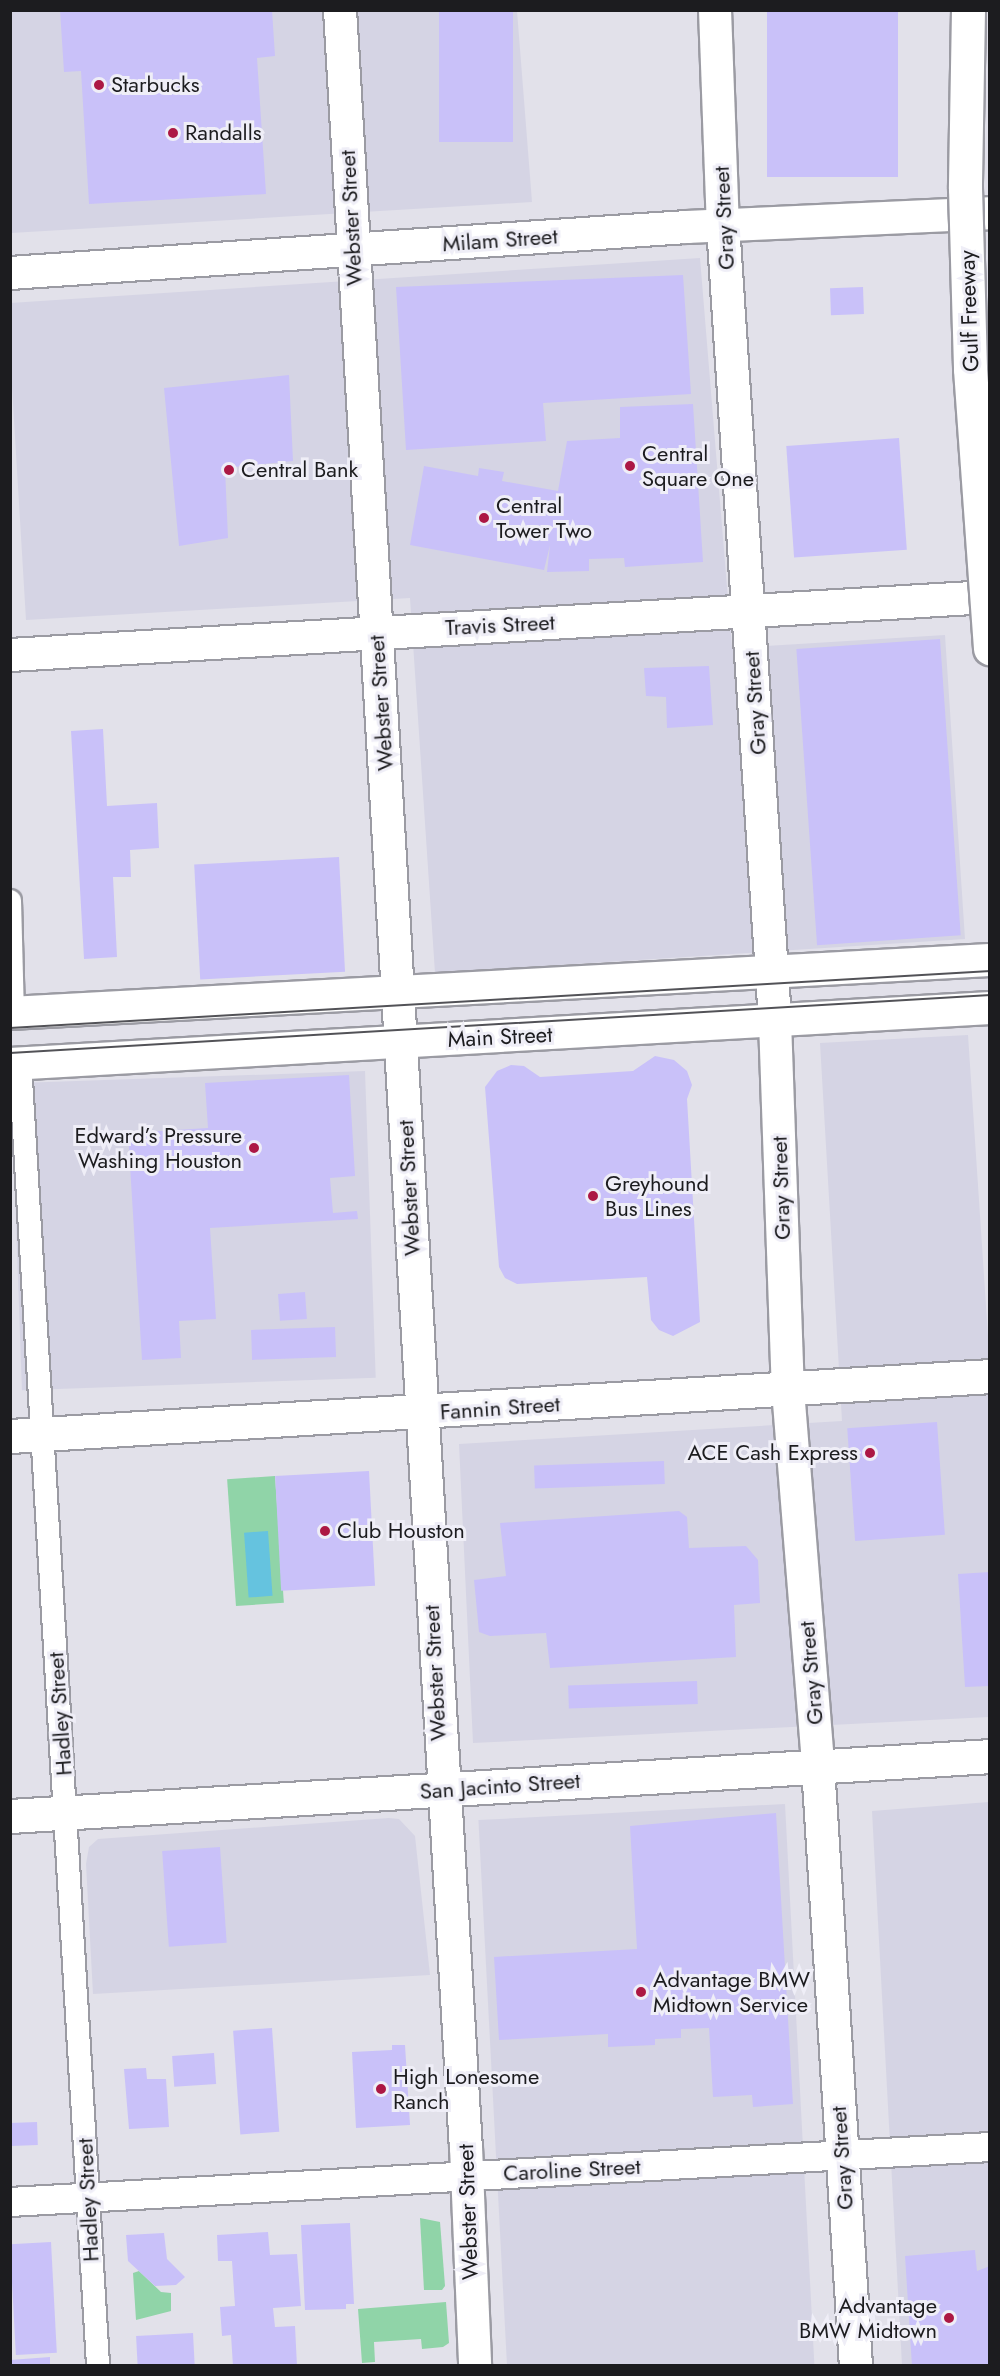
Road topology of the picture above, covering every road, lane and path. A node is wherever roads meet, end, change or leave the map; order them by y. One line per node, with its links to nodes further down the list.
1 (340, 10): 6 (main road, Webster Street)
2 (715, 10): 5 (main road, Gray Street)
3 (968, 10): 11 (main road, Gulf Freeway, bridge)
4 (990, 213): 5 (main road, Milam Street)
5 (723, 225): 6 (main road, Milam Street); 9 (main road, Gray Street)
6 (353, 250): 7 (main road, Milam Street); 10 (main road, Webster Street)
7 (10, 273)
8 (990, 597): 9 (main road, Travis Street)
9 (749, 614): 10 (main road, Travis Street); 15 (main road, Gray Street)
10 (377, 630): 12 (main road, Travis Street); 16 (main road, Webster Street)
11 (990, 648)
12 (10, 655)
13 (10, 901): 18 (street)
14 (990, 960): 15 (main road)
15 (771, 974): 16 (main road); 19 (main road, Gray Street)
16 (399, 992): 18 (main road); 20 (main road, Webster Street)
17 (990, 1008): 19 (main road, Main Street)
18 (12, 1013)
19 (775, 1021): 20 (main road, Main Street); 23 (main road, Gray Street)
20 (402, 1043): 21 (main road, Main Street); 24 (main road, Webster Street)
21 (15, 1064): 25 (street, Hadley Street)
22 (990, 1376): 23 (main road, Fannin Street)
23 (788, 1390): 24 (main road, Fannin Street); 28 (main road, Gray Street)
24 (420, 1413): 25 (main road, Fannin Street); 29 (main road, Webster Street)
25 (42, 1434): 26 (main road, Fannin Street); 30 (street, Hadley Street)
26 (10, 1436)
27 (990, 1756): 28 (main road, San Jacinto Street)
28 (818, 1766): 29 (main road, San Jacinto Street); 33 (main road, Gray Street)
29 (442, 1790): 30 (main road, San Jacinto Street); 34 (main road, Webster Street)
30 (67, 1813): 31 (main road, San Jacinto Street); 35 (street, Hadley Street)
31 (10, 1816)
32 (990, 2146): 33 (street, Caroline Street)
33 (842, 2155): 34 (street, Caroline Street); 39 (main road, Gray Street)
34 (465, 2176): 35 (street, Caroline Street); 38 (main road, Webster Street)
35 (88, 2197): 36 (street, Caroline Street); 37 (street, Hadley Street)
36 (10, 2202)
37 (98, 2366)
38 (475, 2366)
39 (856, 2366)

